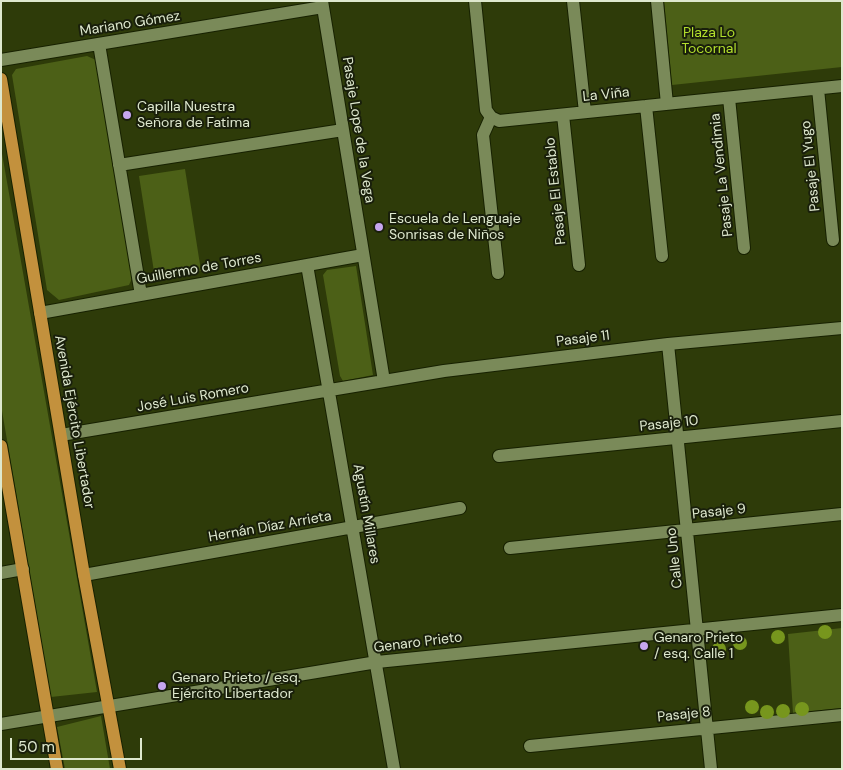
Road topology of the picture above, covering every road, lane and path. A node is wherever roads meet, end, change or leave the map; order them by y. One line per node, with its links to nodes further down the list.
1 (475, 1): 15 (street)
2 (573, 1): 13 (street)
3 (657, 1): 11 (street)
4 (322, 4): 5 (street, Mariano Gómez); 16 (street, Pasaje Lope de la Vega)
5 (99, 44): 6 (street, Mariano Gómez); 17 (street)
6 (1, 60)
7 (1, 79): 26 (main road, Avenida Ejército Libertador)
8 (842, 86): 9 (street, La Viña)
9 (818, 89): 10 (street, La Viña); 18 (street, Pasaje El Yugo)
10 (729, 98): 11 (street, La Viña); 19 (street, Pasaje La Vendimia)
11 (667, 104): 12 (street, La Viña)
12 (646, 106): 13 (street, La Viña); 21 (street)
13 (585, 112): 14 (street, La Viña)
14 (563, 114): 15 (street, La Viña); 22 (street, Pasaje El Establo)
15 (491, 117): 24 (street)
16 (343, 130): 17 (street); 20 (street, Pasaje Lope de la Vega)
17 (119, 165): 25 (street)
18 (833, 240)
19 (744, 248)
20 (363, 256): 23 (street, Guillermo de Torres); 29 (street, Pasaje Lope de la Vega)
21 (662, 256)
22 (579, 265)
23 (307, 266): 25 (street, Guillermo de Torres); 30 (street, Agustín Millares)
24 (498, 272)
25 (141, 295): 26 (street, Guillermo de Torres)
26 (40, 313): 32 (main road, Avenida Ejército Libertador)
27 (842, 328): 28 (street, Pasaje 11)
28 (668, 344): 29 (street, Pasaje 11); 33 (street, Calle Uno)
29 (384, 381): 30 (street, Pasaje 11)
30 (329, 390): 32 (street, José Luis Romero); 38 (street, Agustín Millares)
31 (842, 422): 33 (street, Pasaje 10)
32 (61, 436): 43 (main road, Avenida Ejército Libertador)
33 (678, 438): 35 (street, Pasaje 10); 39 (street, Calle Uno)
34 (1, 446): 41 (main road)
35 (499, 456)
36 (460, 508): 38 (street, Hernán Díaz Arrieta)
37 (842, 514): 39 (street, Pasaje 9)
38 (353, 527): 43 (street, Hernán Díaz Arrieta); 46 (street, Agustín Millares)
39 (687, 530): 40 (street, Pasaje 9); 45 (street, Calle Uno)
40 (510, 548)
41 (23, 569): 42 (street); 49 (main road)
42 (1, 572)
43 (84, 575): 47 (main road, Avenida Ejército Libertador)
44 (842, 615): 45 (street, Genaro Prieto)
45 (697, 630): 46 (street, Genaro Prieto); 51 (street, Calle Uno)
46 (377, 662): 47 (street, Genaro Prieto); 55 (street, Agustín Millares)
47 (108, 706): 49 (street, Genaro Prieto); 54 (main road, Avenida Ejército Libertador)
48 (842, 715): 51 (street, Pasaje 8)
49 (49, 717): 50 (street, Genaro Prieto); 53 (main road)
50 (1, 724)
51 (707, 728): 52 (street, Pasaje 8); 56 (street, Calle Uno)
52 (530, 746)
53 (57, 769)
54 (120, 769)
55 (394, 769)
56 (711, 769)

